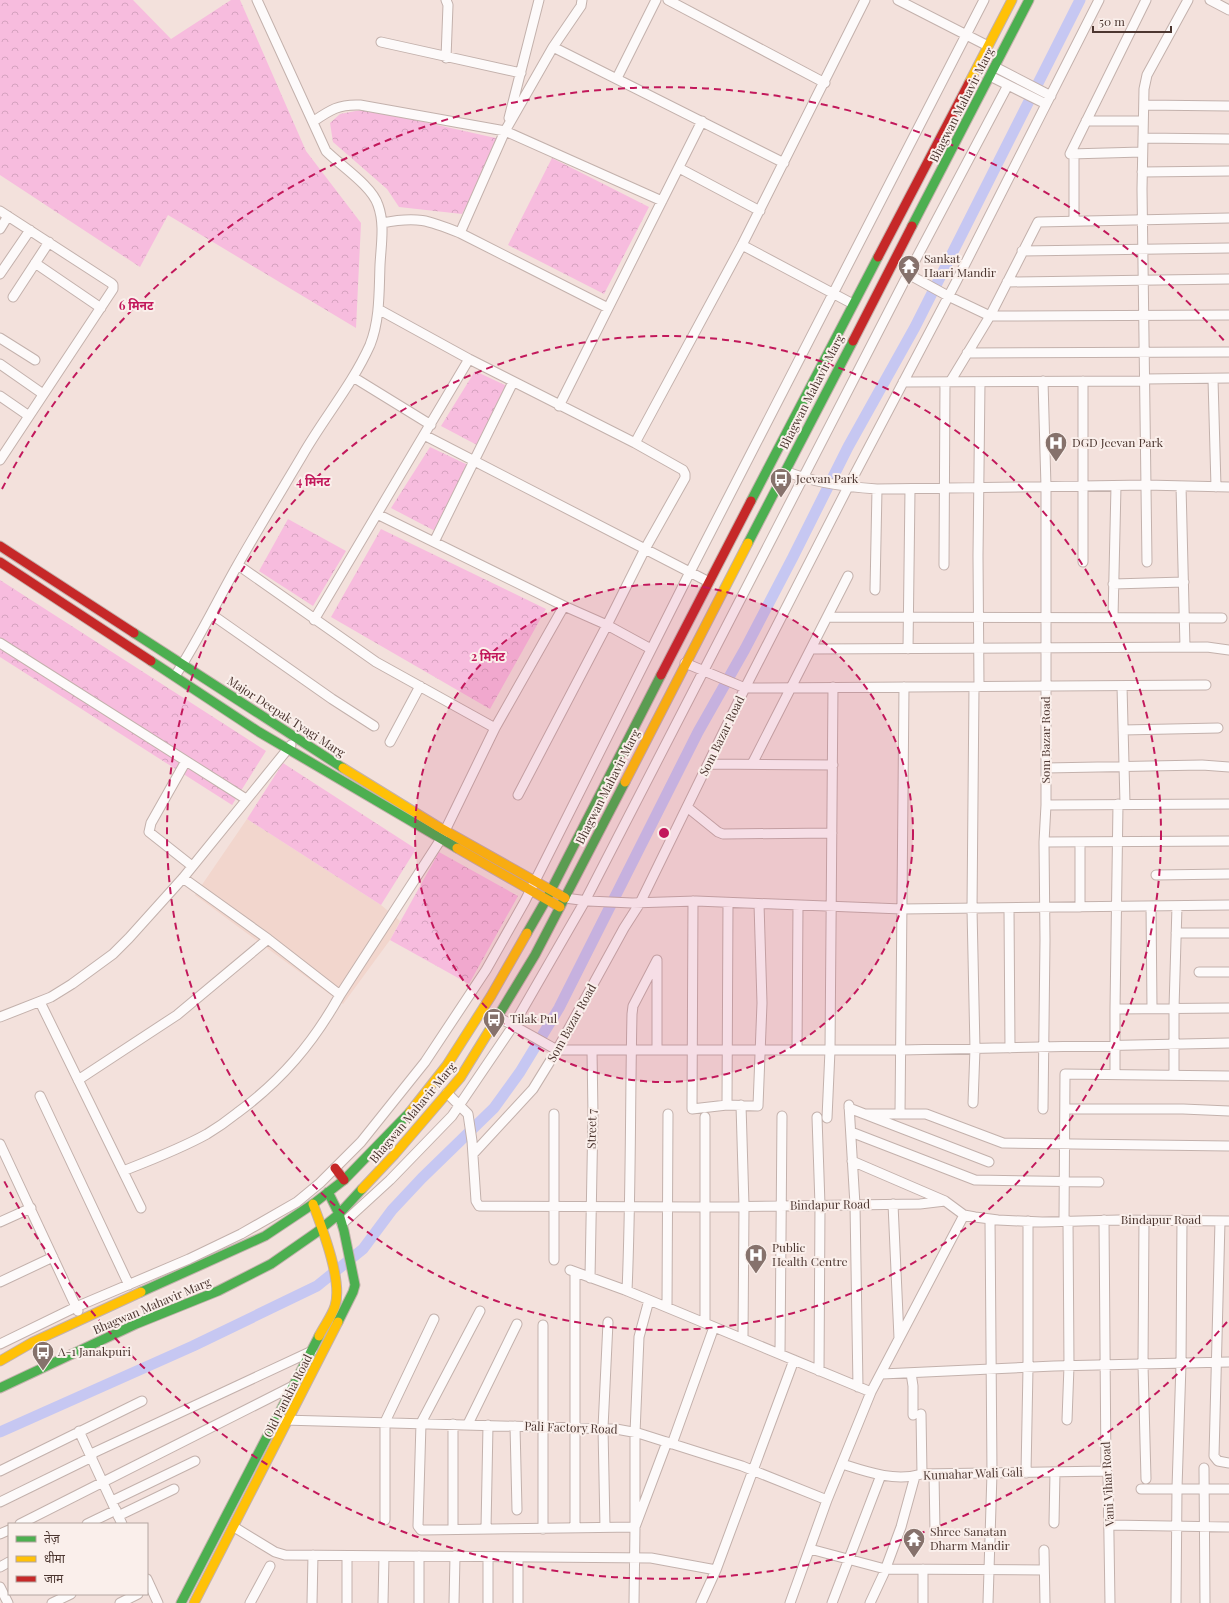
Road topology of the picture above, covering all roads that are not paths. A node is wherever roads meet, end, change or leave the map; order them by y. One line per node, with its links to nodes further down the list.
1 (257, 0): 30 (street)
2 (446, 0): 21 (street)
3 (539, 0): 23 (street)
4 (582, 0): 20 (street)
5 (656, 0): 24 (street)
6 (668, 0): 25 (street)
7 (865, 0): 25 (street)
8 (898, 0): 17 (street)
9 (984, 0): 17 (street)
10 (1012, 0): 19 (main road, Bhagwan Mahavir Marg)
11 (1029, 0): 22 (main road, Bhagwan Mahavir Marg)
12 (1099, 0): 27 (street)
13 (1146, 0): 32 (street)
14 (1188, 0): 28 (street)
15 (1210, 0): 16 (street)
16 (1229, 10)
17 (966, 35): 19 (street); 65 (street)
18 (381, 42): 21 (street)
19 (988, 46): 68 (main road, Bhagwan Mahavir Marg)
20 (554, 47): 24 (street); 34 (street)
21 (446, 58): 23 (street)
22 (992, 71): 26 (street); 27 (street); 101 (main road, Bhagwan Mahavir Marg)
23 (520, 73): 34 (street)
24 (617, 78): 31 (street)
25 (825, 83): 39 (street)
26 (1011, 86): 27 (street); 61 (street)
27 (1045, 98): 66 (street)
28 (1144, 105): 29 (street); 33 (street)
29 (1229, 106)
30 (314, 121): 34 (street); 50 (street)
31 (702, 121): 39 (street); 40 (street)
32 (1086, 121): 33 (street); 38 (street)
33 (1143, 122): 35 (street)
34 (505, 131): 43 (street); 53 (street)
35 (1143, 138): 36 (street); 37 (street)
36 (1229, 139)
37 (1142, 152): 38 (street); 42 (street)
38 (1074, 154): 49 (street)
39 (784, 163): 45 (street)
40 (679, 168): 43 (street); 45 (street)
41 (1229, 171): 42 (street)
42 (1142, 172): 48 (street)
43 (662, 201): 70 (street)
44 (0, 211): 46 (street)
45 (760, 211): 55 (street)
46 (8, 216): 51 (street); 52 (street)
47 (1229, 218): 48 (street)
48 (1142, 220): 49 (street); 57 (street)
49 (1074, 221): 58 (street)
50 (382, 223): 53 (street); 71 (street)
51 (0, 229)
52 (30, 230): 54 (street); 60 (street)
53 (460, 233): 70 (street)
54 (48, 242): 59 (street); 69 (street)
55 (742, 245): 65 (street); 98 (street)
56 (1229, 248): 57 (street)
57 (1143, 249): 58 (street); 63 (street)
58 (1022, 251): 64 (street)
59 (35, 263): 67 (street); 69 (street)
60 (1, 269)
61 (912, 276): 66 (street); 102 (street)
62 (1229, 279): 63 (street)
63 (1144, 280): 64 (street); 74 (street)
64 (1007, 282): 73 (street)
65 (833, 293): 68 (street); 124 (street)
66 (945, 295): 73 (street); 89 (street)
67 (13, 297)
68 (853, 304): 126 (main road, Bhagwan Mahavir Marg)
69 (101, 308): 92 (street)
70 (608, 308): 94 (street)
71 (378, 309): 79 (street); 82 (street)
72 (1229, 315): 74 (street)
73 (990, 316): 74 (street); 77 (street)
74 (1144, 316): 78 (street)
75 (0, 338): 80 (street)
76 (1229, 352): 78 (street)
77 (967, 353): 78 (street); 90 (street)
78 (1145, 353): 85 (street)
79 (469, 359): 88 (street); 96 (street)
80 (34, 360)
81 (0, 364): 92 (street)
82 (353, 377): 96 (street); 122 (street)
83 (1229, 378): 84 (street)
84 (1213, 379): 85 (street); 109 (street)
85 (1145, 380): 87 (street); 103 (street)
86 (1043, 381): 87 (street); 91 (street); 107 (street)
87 (1082, 381): 108 (street)
88 (513, 382): 94 (street); 100 (street)
89 (903, 382): 90 (street); 104 (street)
90 (947, 382): 91 (street); 112 (street)
91 (980, 382): 113 (street)
92 (43, 394): 95 (street)
93 (0, 396): 95 (street)
94 (559, 406): 98 (street)
95 (29, 416): 99 (street)
96 (431, 425): 97 (street)
97 (424, 435): 100 (street); 115 (street)
98 (635, 443): 118 (street)
99 (0, 460)
100 (474, 460): 116 (street); 118 (street)
101 (785, 471): 102 (street); 149 (main road, Bhagwan Mahavir Marg)
102 (803, 478): 104 (street); 151 (street)
103 (1146, 485): 105 (street); 106 (street); 121 (street)
104 (843, 486): 111 (street); 157 (street)
105 (1116, 486): 108 (street); 128 (street)
106 (1181, 486): 109 (street); 127 (street)
107 (1046, 487): 108 (street); 113 (street); 135 (street)
108 (1084, 487): 120 (street)
109 (1216, 487): 110 (street)
110 (1229, 487)
111 (876, 489): 114 (street); 129 (street)
112 (944, 489): 113 (street); 114 (street); 123 (street)
113 (979, 489): 134 (street)
114 (910, 490): 133 (street)
115 (377, 514): 116 (street); 139 (street)
116 (434, 542): 130 (street)
117 (0, 546): 150 (main road, Major Deepak Tyagi Marg)
118 (645, 549): 124 (street); 140 (street)
119 (0, 562): 152 (main road, Major Deepak Tyagi Marg)
120 (1083, 562)
121 (1147, 562)
122 (238, 565): 131 (street); 139 (street)
123 (944, 565)
124 (690, 572): 126 (street); 144 (street)
125 (848, 576): 132 (street)
126 (709, 582): 195 (main road, Bhagwan Mahavir Marg)
127 (1184, 582): 128 (street); 137 (street)
128 (1114, 584): 136 (street)
129 (875, 590)
130 (564, 606): 140 (street); 163 (street)
131 (211, 614): 150 (street); 162 (street)
132 (828, 617): 133 (street); 145 (street)
133 (909, 617): 134 (street); 146 (street)
134 (978, 617): 135 (street); 147 (street)
135 (1045, 617): 136 (street); 142 (street)
136 (1113, 618): 137 (street)
137 (1184, 618): 138 (street); 143 (street)
138 (1222, 618)
139 (314, 620): 154 (street)
140 (607, 625): 144 (street); 176 (street)
141 (0, 643): 169 (street)
142 (1045, 648): 143 (street); 147 (street); 155 (street)
143 (1185, 648): 148 (street)
144 (652, 649): 193 (street)
145 (811, 649): 146 (street); 158 (street)
146 (908, 649): 147 (street)
147 (979, 649): 161 (street)
148 (1229, 650)
149 (685, 663): 151 (street); 196 (main road, Bhagwan Mahavir Marg)
150 (183, 664): 152 (street); 166 (main road, Major Deepak Tyagi Marg)
151 (703, 670): 157 (street); 197 (street)
152 (175, 676): 168 (main road, Major Deepak Tyagi Marg)
153 (1206, 685): 156 (street)
154 (420, 686): 163 (street); 167 (street)
155 (1046, 686): 156 (street); 161 (street, Som Bazar Road); 175 (street, Som Bazar Road)
156 (1122, 686): 165 (street)
157 (743, 687): 158 (street, Som Bazar Road); 170 (street, Som Bazar Road)
158 (792, 687): 159 (street, Som Bazar Road); 171 (street)
159 (833, 687): 160 (street, Som Bazar Road); 172 (street)
160 (904, 687): 161 (street, Som Bazar Road); 211 (street)
161 (976, 687): 212 (street)
162 (374, 726)
163 (496, 728): 182 (street)
164 (1218, 728): 165 (street)
165 (1123, 730): 173 (street)
166 (296, 739): 168 (street); 182 (main road, Major Deepak Tyagi Marg)
167 (390, 742)
168 (287, 748): 177 (street); 184 (main road, Major Deepak Tyagi Marg)
169 (186, 761): 177 (street); 189 (street)
170 (708, 764): 171 (street); 181 (street, Som Bazar Road)
171 (752, 764): 172 (street)
172 (833, 765): 183 (street)
173 (1124, 765): 174 (street); 175 (street); 178 (street)
174 (1229, 767)
175 (1046, 768): 180 (street, Som Bazar Road)
176 (518, 795)
177 (246, 799): 189 (street)
178 (1121, 804): 179 (street); 180 (street); 185 (street)
179 (1229, 804)
180 (1046, 805): 187 (street, Som Bazar Road)
181 (687, 807): 183 (street); 200 (street, Som Bazar Road)
182 (446, 830): 184 (street); 193 (main road, Major Deepak Tyagi Marg)
183 (832, 833): 204 (street)
184 (441, 839): 194 (main road, Major Deepak Tyagi Marg); 219 (street)
185 (1117, 841): 186 (street); 188 (street); 208 (street)
186 (1229, 841)
187 (1044, 842): 188 (street); 209 (street, Som Bazar Road)
188 (1080, 842): 210 (street)
189 (192, 866): 192 (street)
190 (1229, 874): 191 (street)
191 (1156, 876)
192 (183, 878): 216 (street); 220 (street)
193 (535, 882): 194 (street); 195 (main road, Major Deepak Tyagi Marg)
194 (530, 891): 195 (main road, Major Deepak Tyagi Marg); 272 (street)
195 (548, 896): 196 (main road, Major Deepak Tyagi Marg); 207 (main road, Major Deepak Tyagi Marg); 274 (main road, Bhagwan Mahavir Marg)
196 (565, 898): 197 (street); 207 (main road, Bhagwan Mahavir Marg)
197 (585, 901): 200 (street); 227 (street)
198 (693, 902): 199 (street); 200 (street); 237 (street)
199 (728, 902): 201 (street); 238 (street)
200 (636, 903): 233 (street, Som Bazar Road)
201 (759, 904): 202 (street); 239 (street)
202 (798, 905): 204 (street); 240 (street)
203 (1229, 905): 206 (street)
204 (832, 906): 211 (street); 241 (street)
205 (1151, 906): 206 (street); 208 (street); 221 (street)
206 (1177, 906): 214 (street)
207 (560, 907): 226 (main road, Bhagwan Mahavir Marg)
208 (1116, 907): 210 (street); 224 (street)
209 (1044, 908): 210 (street); 213 (street); 231 (street, Som Bazar Road)
210 (1080, 908)
211 (902, 909): 212 (street); 242 (street)
212 (972, 909): 213 (street); 234 (street)
213 (1009, 909): 232 (street)
214 (1176, 933): 215 (street); 222 (street)
215 (1229, 934)
216 (268, 939): 219 (street); 247 (street)
217 (1199, 972): 218 (street)
218 (1229, 972)
219 (340, 995): 273 (street)
220 (40, 1002): 225 (street); 247 (street)
221 (1152, 1008): 222 (street); 224 (street)
222 (1174, 1008): 223 (street); 229 (street)
223 (1229, 1008)
224 (1114, 1009): 230 (street)
225 (0, 1017)
226 (498, 1017): 227 (street); 248 (main road, Bhagwan Mahavir Marg)
227 (513, 1025): 233 (street); 251 (street)
228 (1229, 1042): 229 (street)
229 (1173, 1044): 230 (street); 245 (street)
230 (1115, 1046): 231 (street); 244 (street)
231 (1044, 1047): 232 (street); 254 (street, Som Bazar Road)
232 (1010, 1048): 234 (street)
233 (554, 1049): 243 (street); 269 (street, Som Bazar Road)
234 (975, 1049): 242 (street); 250 (street)
235 (631, 1050): 236 (street); 236 (street); 243 (street); 285 (street)
236 (657, 1050): 237 (street)
237 (692, 1050): 238 (street); 252 (street)
238 (727, 1050): 239 (street); 252 (street)
239 (760, 1050): 240 (street); 253 (street)
240 (797, 1050): 241 (street)
241 (830, 1050): 242 (street); 264 (street)
242 (901, 1050): 260 (street)
243 (592, 1051): 284 (street, Street 7)
244 (1115, 1074): 245 (street); 255 (street)
245 (1174, 1075): 246 (street)
246 (1229, 1076)
247 (78, 1080): 273 (street)
248 (447, 1093): 251 (street); 292 (main road, Bhagwan Mahavir Marg)
249 (40, 1096): 308 (street)
250 (973, 1103)
251 (460, 1105): 269 (street); 302 (street)
252 (727, 1105): 253 (street)
253 (741, 1105): 286 (street)
254 (1043, 1109)
255 (1065, 1109): 256 (street); 267 (street)
256 (1229, 1111)
257 (554, 1114): 283 (street)
258 (668, 1114): 288 (street)
259 (865, 1114): 260 (street); 265 (street); 271 (street)
260 (900, 1114): 267 (street)
261 (782, 1116): 287 (street)
262 (705, 1117): 289 (street)
263 (816, 1117): 281 (street)
264 (827, 1118)
265 (851, 1132): 270 (street); 275 (street)
266 (0, 1144): 290 (street)
267 (1064, 1144): 268 (street); 275 (street)
268 (1229, 1146)
269 (473, 1154): 283 (street, Bindapur Road)
270 (852, 1161): 278 (street); 282 (street)
271 (989, 1162)
272 (334, 1168): 274 (main road); 308 (street)
273 (123, 1171): 291 (street)
274 (344, 1180): 277 (main road, Bhagwan Mahavir Marg)
275 (1064, 1180): 276 (street); 299 (street)
276 (1099, 1182)
277 (328, 1192): 279 (main road, Bhagwan Mahavir Marg); 292 (main road, Old Pankha Road)
278 (945, 1201): 280 (street, Bindapur Road); 293 (street, Bindapur Road)
279 (313, 1204): 303 (main road, Old Pankha Road); 314 (main road, Bhagwan Mahavir Marg)
280 (893, 1204): 282 (street, Bindapur Road); 322 (street)
281 (820, 1205): 282 (street, Bindapur Road); 287 (street, Bindapur Road); 336 (street)
282 (855, 1205): 340 (street)
283 (554, 1206): 284 (street, Bindapur Road); 305 (street)
284 (591, 1206): 285 (street, Bindapur Road); 306 (street, Street 7)
285 (630, 1206): 288 (street, Bindapur Road); 309 (street)
286 (744, 1206): 287 (street, Bindapur Road); 289 (street, Bindapur Road); 321 (street)
287 (782, 1206): 325 (street)
288 (667, 1207): 289 (street, Bindapur Road); 312 (street)
289 (705, 1207): 317 (street)
290 (31, 1208): 301 (street); 304 (street)
291 (142, 1208)
292 (339, 1214): 302 (main road, Old Pankha Road); 303 (main road, Bhagwan Mahavir Marg)
293 (964, 1215): 294 (street, Bindapur Road); 322 (street)
294 (990, 1219): 298 (street, Bindapur Road); 335 (street)
295 (1104, 1220): 296 (street, Bindapur Road); 299 (street, Bindapur Road); 332 (street, Vani Vihar Road)
296 (1144, 1220): 297 (street, Bindapur Road); 330 (street)
297 (1182, 1220): 300 (street, Bindapur Road); 331 (street)
298 (1028, 1221): 299 (street, Bindapur Road); 334 (street)
299 (1066, 1221): 333 (street)
300 (1225, 1221): 328 (street)
301 (0, 1222)
302 (342, 1224): 345 (main road, Old Pankha Road)
303 (323, 1228): 324 (main road, Old Pankha Road); 341 (main road, Bhagwan Mahavir Marg)
304 (53, 1257): 307 (street); 311 (street)
305 (554, 1260)
306 (590, 1278): 309 (street); 354 (street)
307 (0, 1282)
308 (129, 1285): 311 (street)
309 (627, 1291): 310 (street)
310 (649, 1300): 312 (street); 357 (street)
311 (76, 1307): 314 (street); 323 (street)
312 (667, 1307): 317 (street)
313 (480, 1311): 348 (street)
314 (81, 1319): 327 (main road, Bhagwan Mahavir Marg)
315 (434, 1319): 347 (street)
316 (608, 1322): 355 (street)
317 (705, 1323): 320 (street)
318 (517, 1324): 350 (street)
319 (543, 1325): 353 (street)
320 (714, 1327): 321 (street); 358 (street)
321 (743, 1339): 325 (street)
322 (899, 1339): 338 (street)
323 (0, 1344)
324 (312, 1351): 339 (main road, Old Pankha Road); 359 (street)
325 (780, 1354): 326 (street)
326 (794, 1360): 336 (street); 365 (street)
327 (0, 1361)
328 (1217, 1362): 329 (street); 331 (street); 361 (street)
329 (1229, 1362)
330 (1143, 1364): 331 (street); 332 (street); 373 (street)
331 (1181, 1364): 375 (street)
332 (1105, 1365): 333 (street); 366 (street, Vani Vihar Road)
333 (1069, 1366): 334 (street); 346 (street)
334 (1028, 1368): 335 (street); 367 (street)
335 (991, 1369): 337 (street); 369 (street)
336 (819, 1370): 340 (street)
337 (911, 1373): 338 (street); 372 (street)
338 (882, 1374): 342 (street)
339 (293, 1386): 344 (main road, Old Pankha Road); 374 (street)
340 (858, 1387): 342 (street)
341 (0, 1388)
342 (871, 1392): 362 (street)
343 (142, 1401): 356 (street)
344 (276, 1420): 345 (street, Pali Factory Road); 423 (main road, Old Pankha Road)
345 (289, 1420): 347 (street, Pali Factory Road); 390 (main road, Old Pankha Road)
346 (1067, 1420)
347 (385, 1422): 348 (street, Pali Factory Road); 384 (street)
348 (421, 1423): 349 (street, Pali Factory Road); 398 (street)
349 (453, 1424): 350 (street, Pali Factory Road); 398 (street)
350 (468, 1424): 351 (street, Pali Factory Road)
351 (488, 1425): 352 (street, Pali Factory Road); 396 (street)
352 (515, 1426): 353 (street, Pali Factory Road); 382 (street)
353 (543, 1426): 354 (street, Pali Factory Road); 397 (street)
354 (574, 1427): 355 (street, Pali Factory Road); 395 (street)
355 (603, 1428): 357 (street, Pali Factory Road); 391 (street)
356 (79, 1431): 359 (street); 364 (street)
357 (635, 1433): 358 (street, Pali Factory Road); 392 (street)
358 (670, 1443): 365 (street, Pali Factory Road); 392 (street)
359 (91, 1456): 374 (street); 381 (street)
360 (195, 1462): 383 (street)
361 (1229, 1463)
362 (842, 1464): 371 (street, Kumahar Wali Gali); 380 (street)
363 (1204, 1468): 378 (street)
364 (0, 1471)
365 (753, 1471): 380 (street, Pali Factory Road); 415 (street)
366 (1106, 1471): 368 (street, Kumahar Wali Gali); 388 (street, Vani Vihar Road)
367 (1026, 1472): 368 (street, Kumahar Wali Gali); 369 (street, Kumahar Wali Gali)
368 (1055, 1472): 387 (street)
369 (992, 1473): 370 (street, Kumahar Wali Gali); 414 (street)
370 (934, 1474): 372 (street, Kumahar Wali Gali); 399 (street)
371 (881, 1475): 372 (street, Kumahar Wali Gali); 410 (street)
372 (918, 1475): 412 (street)
373 (1146, 1479)
374 (104, 1483): 383 (street); 385 (street)
375 (1177, 1488): 377 (street); 378 (street); 389 (street)
376 (174, 1489): 383 (street)
377 (1141, 1489)
378 (1204, 1489): 379 (street); 393 (street)
379 (1229, 1489)
380 (827, 1500): 400 (street)
381 (0, 1502)
382 (517, 1510)
383 (117, 1513): 386 (street)
384 (385, 1520)
385 (22, 1523)
386 (90, 1523)
387 (1054, 1523)
388 (1110, 1525): 389 (street); 441 (street, Vani Vihar Road)
389 (1177, 1526): 393 (street); 442 (street)
390 (234, 1527): 402 (street); 424 (main road, Old Pankha Road)
391 (605, 1527): 392 (street); 395 (street)
392 (635, 1527): 409 (street)
393 (1205, 1527): 394 (street); 443 (street)
394 (1229, 1527)
395 (575, 1528): 397 (street)
396 (486, 1529): 397 (street); 398 (street)
397 (542, 1529)
398 (453, 1530)
399 (934, 1531)
400 (810, 1549): 410 (street); 435 (street)
401 (1044, 1550): 416 (street)
402 (312, 1555): 403 (street); 426 (street)
403 (347, 1556): 404 (street); 427 (street)
404 (384, 1556): 405 (street); 428 (street)
405 (419, 1556): 406 (street); 429 (street)
406 (455, 1556): 407 (street); 430 (street)
407 (488, 1556): 408 (street); 431 (street)
408 (518, 1557): 409 (street); 432 (street)
409 (635, 1557): 415 (street); 433 (street)
410 (848, 1560): 412 (street); 436 (street)
411 (270, 1566): 425 (street)
412 (885, 1569): 413 (street); 437 (street)
413 (923, 1569): 414 (street); 438 (street)
414 (988, 1569): 416 (street); 439 (street)
415 (716, 1570): 434 (street)
416 (1044, 1570): 440 (street)
417 (148, 1585): 422 (street)
418 (69, 1595): 420 (street)
419 (136, 1595): 421 (street)
420 (52, 1603)
421 (120, 1603)
422 (158, 1603)
423 (181, 1603)
424 (194, 1603)
425 (250, 1603)
426 (312, 1603)
427 (347, 1603)
428 (383, 1603)
429 (419, 1603)
430 (454, 1603)
431 (488, 1603)
432 (518, 1603)
433 (634, 1603)
434 (701, 1603)
435 (790, 1603)
436 (832, 1603)
437 (870, 1603)
438 (923, 1603)
439 (988, 1603)
440 (1045, 1603)
441 (1110, 1603)
442 (1176, 1603)
443 (1205, 1603)

